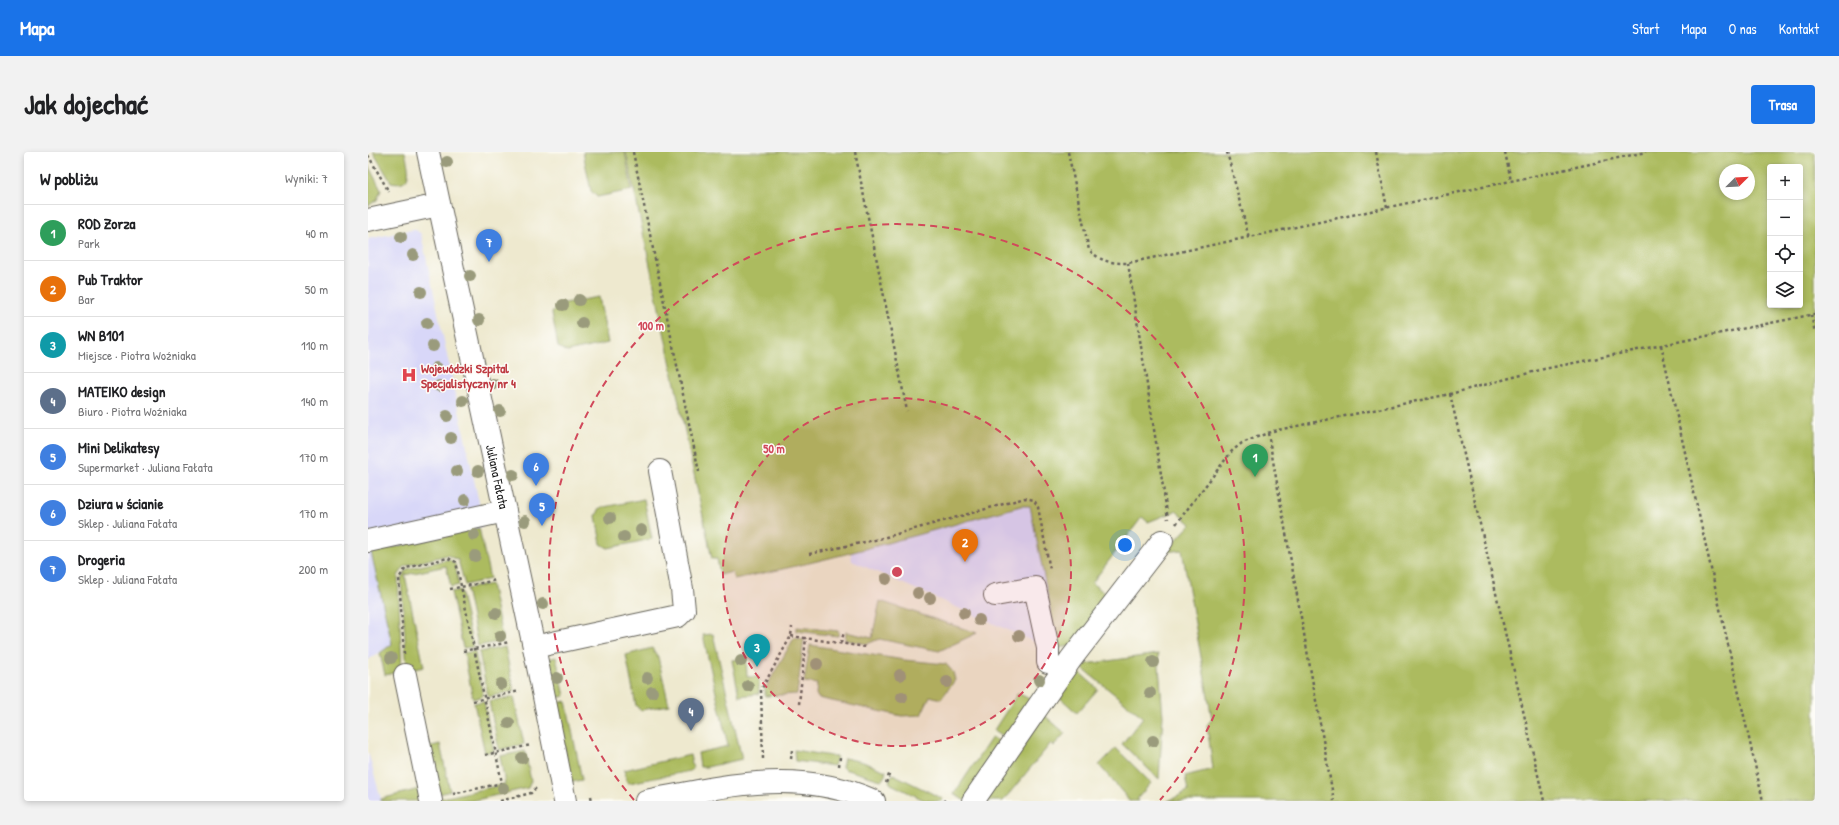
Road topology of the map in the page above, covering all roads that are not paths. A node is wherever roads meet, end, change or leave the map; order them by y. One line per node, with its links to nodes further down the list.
1 (428, 152): 2 (street, Juliana Fałata)
2 (439, 205): 3 (street); 5 (street, Juliana Fałata)
3 (368, 220)
4 (660, 471): 9 (street)
5 (505, 511): 7 (street); 9 (street, Juliana Fałata)
6 (1167, 535): 16 (street)
7 (368, 541)
8 (995, 596): 10 (street)
9 (534, 647): 14 (street, Juliana Fałata)
10 (1048, 662)
11 (405, 675): 13 (street)
12 (879, 793): 15 (street)
13 (431, 800)
14 (565, 801)
15 (646, 801)
16 (973, 801)

